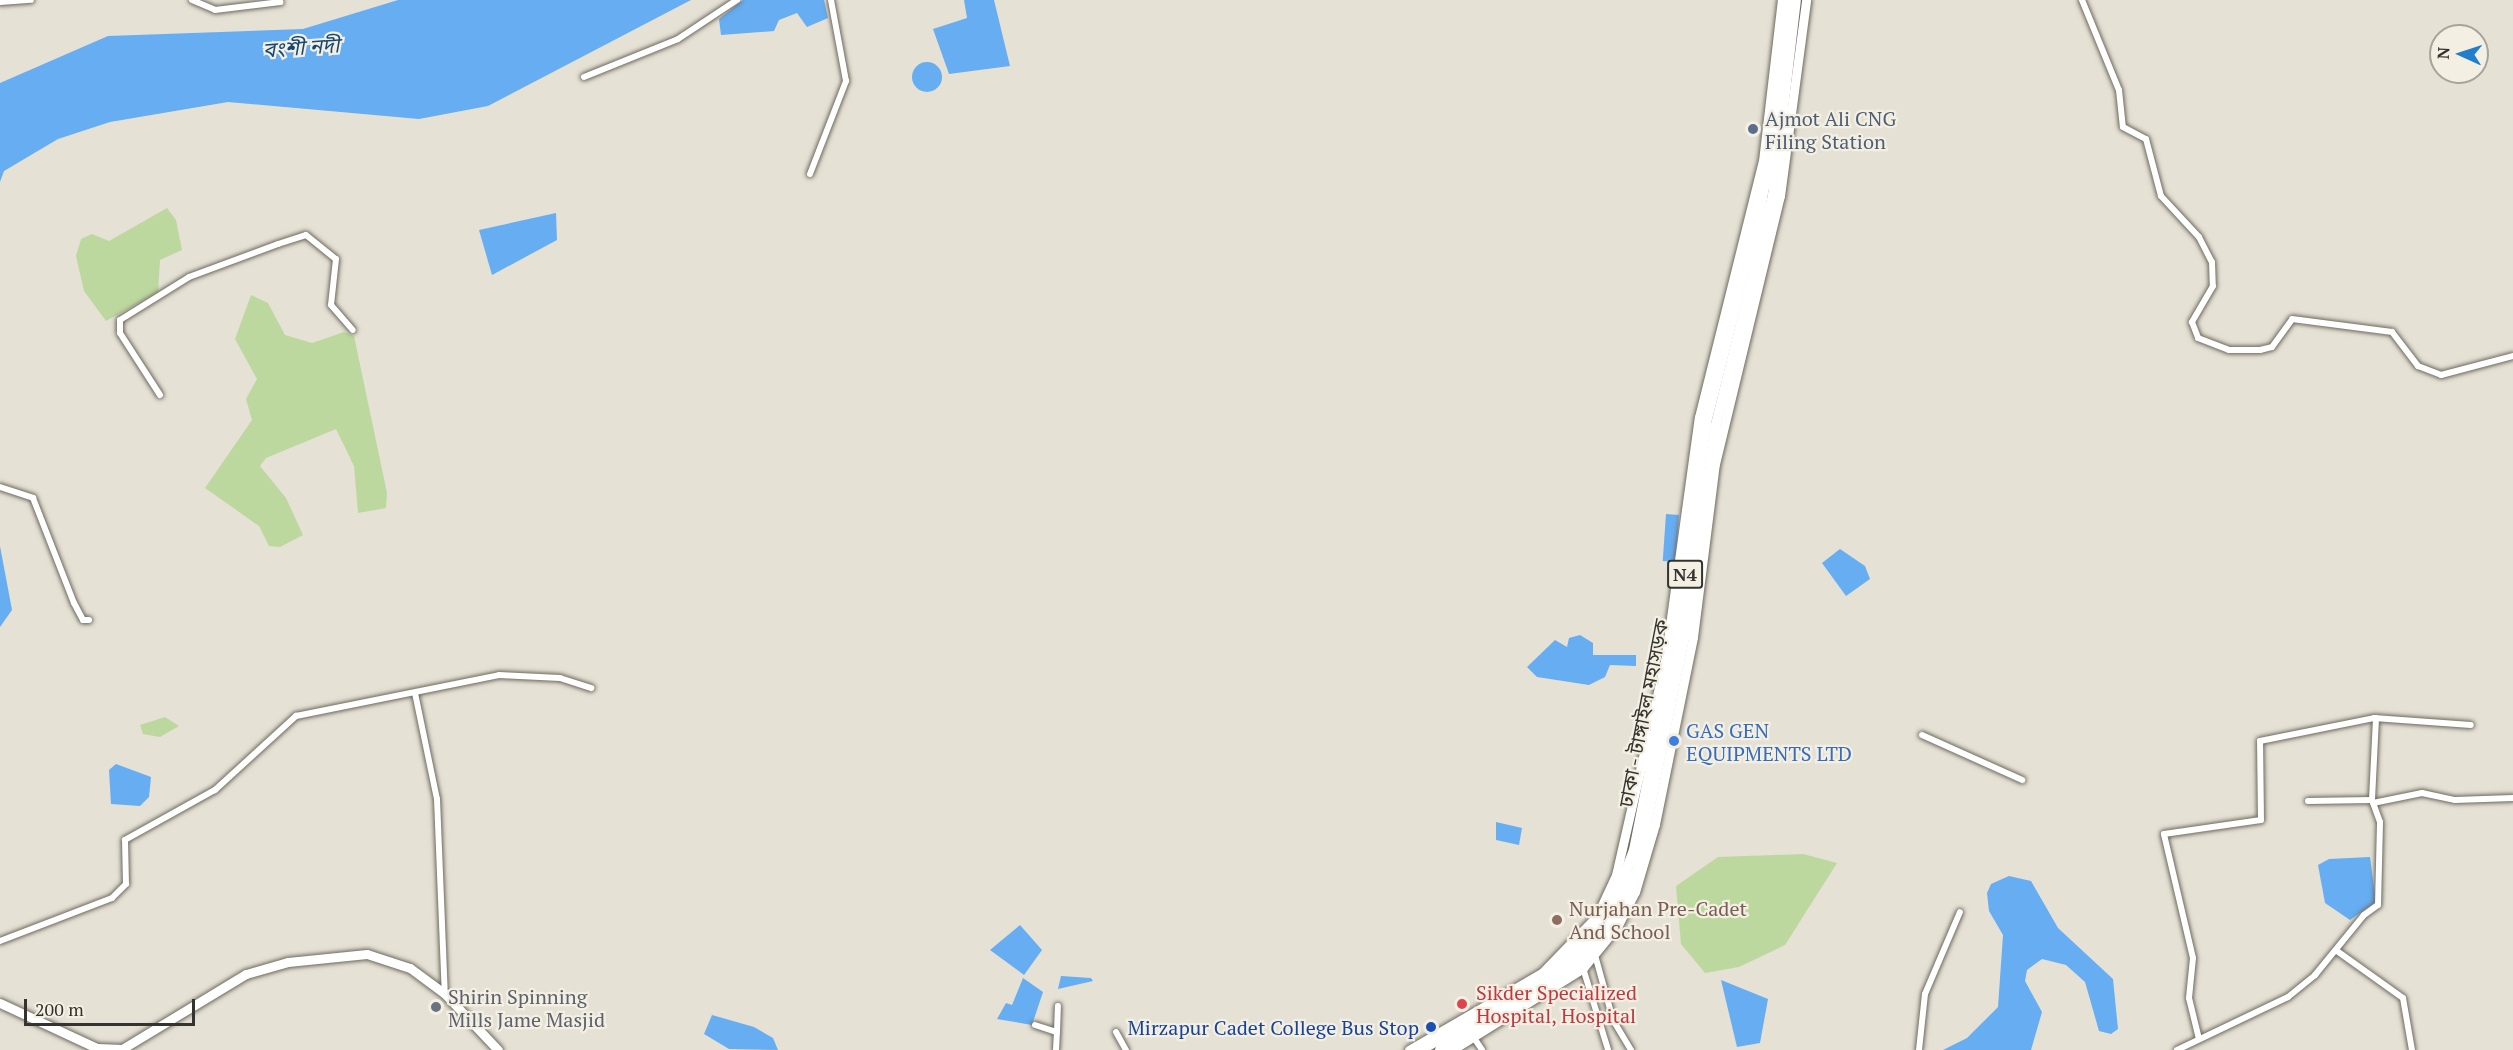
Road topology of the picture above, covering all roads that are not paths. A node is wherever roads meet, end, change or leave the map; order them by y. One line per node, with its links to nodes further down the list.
1 (31, 0): 10 (street)
2 (192, 0): 11 (street)
3 (738, 0): 12 (street)
4 (831, 0): 15 (street)
5 (1782, 0): 14 (main road)
6 (1788, 0): 14 (highway, ঢাকা - টাঙ্গাইল মহাসড়ক / N4)
7 (1796, 0): 13 (highway, ঢাকা - টাঙ্গাইল মহাসড়ক / N4)
8 (1806, 0): 13 (main road)
9 (2082, 0): 18 (street)
10 (0, 2)
11 (281, 2)
12 (584, 77)
13 (1795, 77): 21 (highway, ঢাকা - টাঙ্গাইল মহাসড়ক / N4)
14 (1776, 105): 16 (highway, ঢাকা - টাঙ্গাইল মহাসড়ক / N4)
15 (810, 174)
16 (1756, 209): 50 (main road); 51 (highway, ঢাকা - টাঙ্গাইল মহাসড়ক / N4)
17 (353, 330): 19 (street)
18 (2513, 356)
19 (160, 395)
20 (0, 487): 22 (street)
21 (1695, 596): 35 (main road); 43 (highway, ঢাকা - টাঙ্গাইল মহাসড়ক / N4)
22 (89, 620)
23 (591, 688): 24 (street)
24 (415, 693): 33 (street); 37 (street)
25 (2376, 718): 26 (street); 31 (street); 44 (street)
26 (2471, 725)
27 (1922, 735): 28 (street)
28 (2022, 780)
29 (2513, 798): 31 (street)
30 (2308, 801): 31 (street)
31 (2372, 802): 34 (street)
32 (1960, 912): 57 (street)
33 (0, 941)
34 (2337, 951): 44 (street); 59 (street)
35 (1595, 955): 36 (main road); 56 (street)
36 (1583, 968): 43 (main road); 55 (street)
37 (445, 994): 46 (main road); 47 (main road)
38 (0, 1003): 45 (main road)
39 (1058, 1006): 41 (street)
40 (1035, 1025): 41 (street)
41 (1057, 1032): 48 (street)
42 (1116, 1032): 49 (street)
43 (1472, 1035): 52 (highway, ঢাকা - টাঙ্গাইল মহাসড়ক / N4); 53 (main road); 54 (street)
44 (2199, 1039): 58 (street)
45 (86, 1047): 46 (main road)
46 (97, 1049)
47 (498, 1050)
48 (1056, 1050)
49 (1126, 1050)
50 (1408, 1050)
51 (1420, 1050)
52 (1440, 1050)
53 (1452, 1050)
54 (1482, 1050)
55 (1608, 1050)
56 (1631, 1050)
57 (1919, 1050)
58 (2177, 1050)
59 (2412, 1050)

